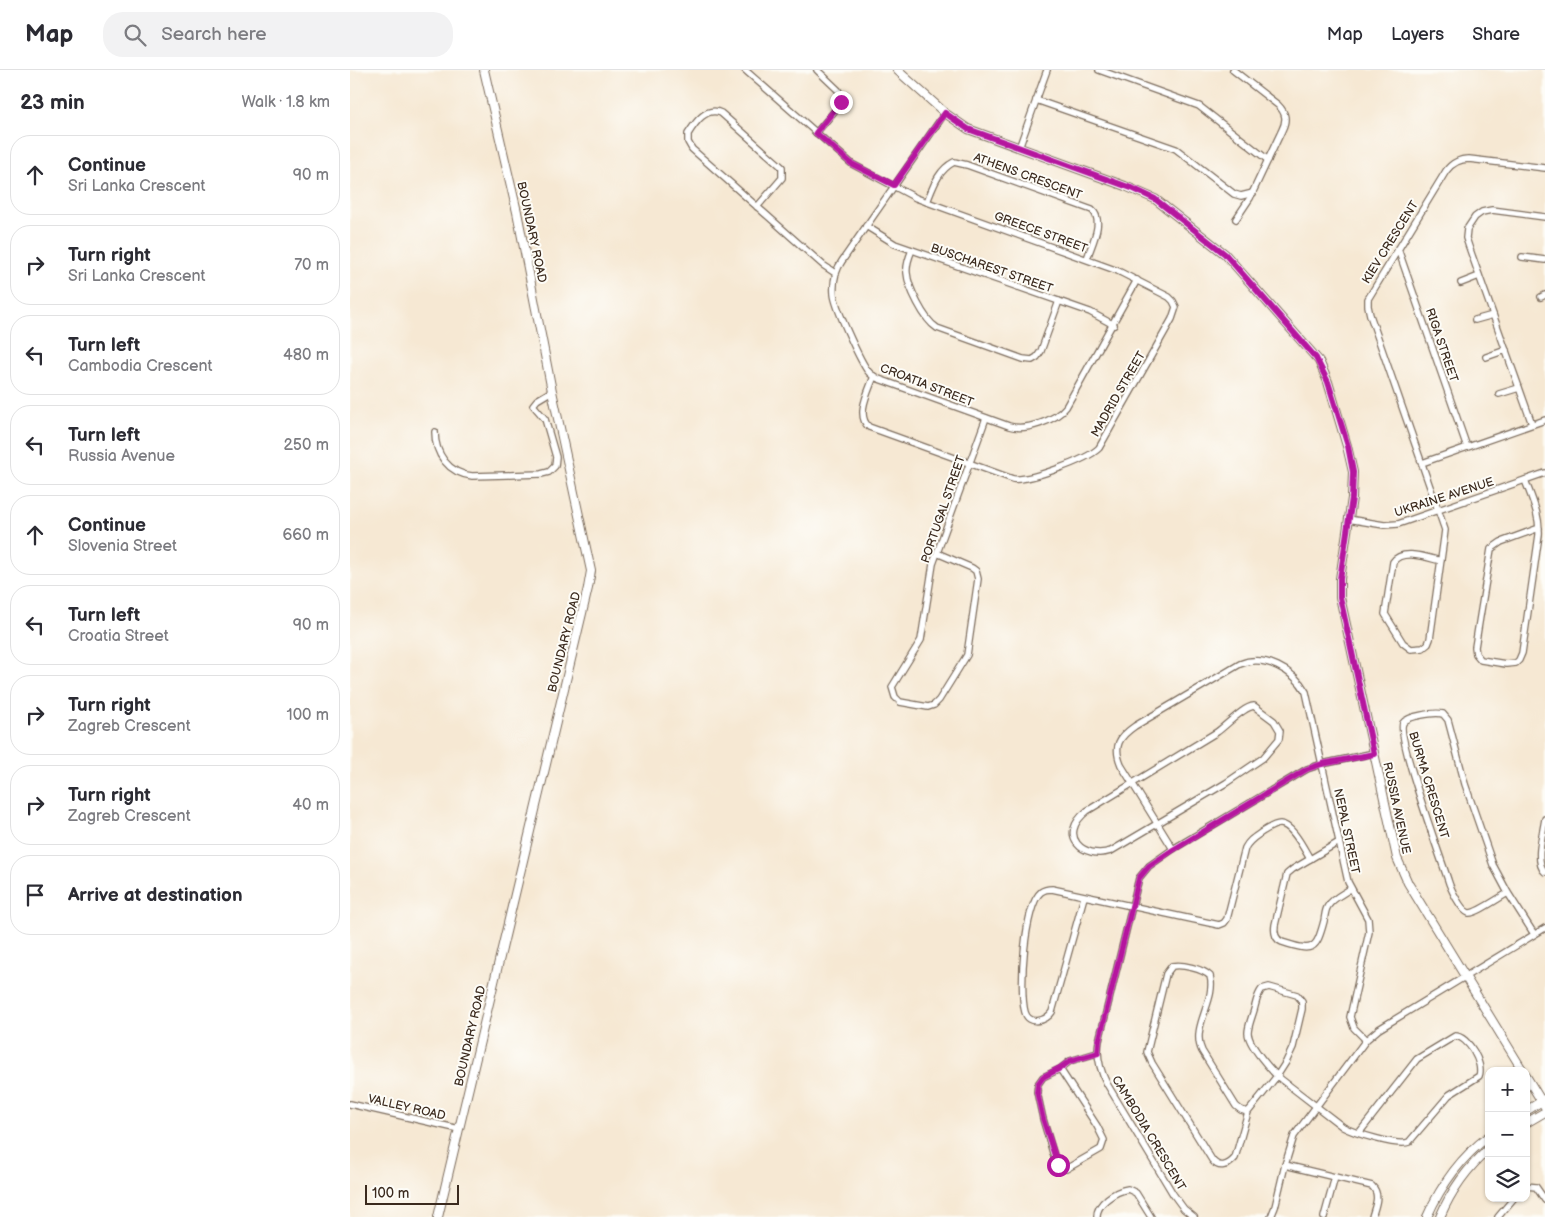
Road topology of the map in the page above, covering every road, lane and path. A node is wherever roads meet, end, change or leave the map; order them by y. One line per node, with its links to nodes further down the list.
1 (484, 70): 39 (street, BOUNDARY ROAD)
2 (745, 70): 10 (street, GREECE STREET)
3 (817, 70): 10 (street)
4 (897, 70): 9 (street, RUSSIA AVENUE)
5 (1047, 70): 8 (street)
6 (1099, 70): 12 (street)
7 (1233, 70): 12 (street)
8 (1036, 100): 11 (street); 15 (street)
9 (945, 113): 11 (street, RUSSIA AVENUE); 14 (street, CROATIA STREET)
10 (816, 133): 14 (street, GREECE STREET)
11 (1019, 148): 51 (street, RUSSIA AVENUE)
12 (1268, 160): 15 (street)
13 (1545, 168): 22 (street, KIEV CRESCENT)
14 (894, 185): 16 (street, GREECE STREET); 20 (street, CROATIA STREET)
15 (1253, 193): 19 (street)
16 (927, 202): 24 (street, GREECE STREET); 24 (street, ATHENS CRESCENT)
17 (757, 206): 17 (street); 26 (street)
18 (1545, 217): 27 (street)
19 (1236, 219)
20 (866, 226): 21 (street, BUSCHAREST STREET); 26 (street, CROATIA STREET)
21 (912, 250): 30 (street, BUSCHAREST STREET); 30 (street)
22 (1398, 250): 45 (street, RIGA STREET); 47 (street, KIEV CRESCENT)
23 (1522, 257): 25 (street)
24 (1087, 259): 28 (street, GREECE STREET)
25 (1545, 260)
26 (836, 273): 37 (street, CROATIA STREET)
27 (1480, 276): 29 (street); 32 (street)
28 (1137, 280): 31 (street, GREECE STREET); 34 (street, CROATIA STREET)
29 (1461, 283)
30 (1059, 301): 34 (street, BUSCHAREST STREET)
31 (1176, 307): 46 (street, MADRID STREET)
32 (1493, 314): 33 (street); 35 (street)
33 (1475, 320)
34 (1114, 325): 41 (street, CROATIA STREET)
35 (1506, 350): 36 (street); 38 (street)
36 (1486, 357)
37 (874, 376): 41 (street, CROATIA STREET); 46 (street, MADRID STREET)
38 (1519, 388): 40 (street); 43 (street)
39 (552, 392): 44 (street); 84 (street, BOUNDARY ROAD)
40 (1499, 394)
41 (986, 418): 46 (street, PORTUGAL STREET)
42 (1545, 420): 43 (street)
43 (1532, 424): 45 (street)
44 (435, 432)
45 (1467, 447): 47 (street)
46 (970, 463): 53 (street, PORTUGAL STREET)
47 (1422, 463): 50 (street, KIEV CRESCENT)
48 (1545, 473): 49 (street, UKRAINE AVENUE)
49 (1525, 480): 50 (street, UKRAINE AVENUE); 52 (street)
50 (1439, 511): 51 (street, UKRAINE AVENUE); 54 (street, KIEV CRESCENT)
51 (1348, 519): 55 (street, RUSSIA AVENUE)
52 (1539, 528): 52 (street)
53 (937, 553): 53 (street, PORTUGAL STREET)
54 (1441, 561): 54 (street, KIEV CRESCENT)
55 (1374, 754): 56 (street, CAMBODIA CRESCENT); 70 (street, RUSSIA AVENUE)
56 (1322, 764): 57 (street, NEPAL STREET); 60 (street, NEPAL STREET); 61 (street, CAMBODIA CRESCENT)
57 (1133, 783): 59 (street, NEPAL STREET); 59 (street); 59 (street)
58 (1545, 819): 63 (street)
59 (1157, 824): 61 (street, NEPAL STREET)
60 (1339, 842): 62 (street); 64 (street, NEPAL STREET)
61 (1173, 850): 67 (street, CAMBODIA CRESCENT)
62 (1310, 859): 64 (street); 67 (street)
63 (1545, 872)
64 (1350, 889): 71 (street, NEPAL STREET)
65 (1508, 893): 65 (street, BURMA CRESCENT); 69 (street, BURMA CRESCENT)
66 (1084, 897): 66 (street); 67 (street)
67 (1131, 906): 72 (street, CAMBODIA CRESCENT)
68 (1545, 928): 69 (street)
69 (1534, 934): 70 (street)
70 (1465, 976): 71 (street); 73 (street, RUSSIA AVENUE)
71 (1366, 1040): 79 (street)
72 (1098, 1053): 74 (street); 96 (street, CAMBODIA CRESCENT)
73 (1521, 1067)
74 (1060, 1068): 74 (street)
75 (1277, 1076): 75 (street); 79 (street); 81 (street)
76 (1530, 1082): 77 (street)
77 (1544, 1102): 80 (street)
78 (350, 1104): 84 (street, VALLEY ROAD)
79 (1316, 1105): 85 (street); 88 (street)
80 (1530, 1109)
81 (1248, 1112): 81 (street)
82 (1545, 1112): 83 (street)
83 (1530, 1121)
84 (459, 1129): 93 (street, BOUNDARY ROAD)
85 (1359, 1133): 85 (street)
86 (1485, 1139): 100 (street)
87 (1485, 1153): 101 (street)
88 (1285, 1165): 89 (street); 97 (street)
89 (1335, 1177): 98 (street); 99 (street)
90 (1530, 1186): 91 (street)
91 (1545, 1200)
92 (1511, 1202): 102 (street)
93 (438, 1217)
94 (1097, 1217): 95 (street)
95 (1151, 1217)
96 (1194, 1217)
97 (1271, 1217)
98 (1324, 1217)
99 (1372, 1217)
100 (1427, 1217)
101 (1440, 1217)
102 (1498, 1217)

